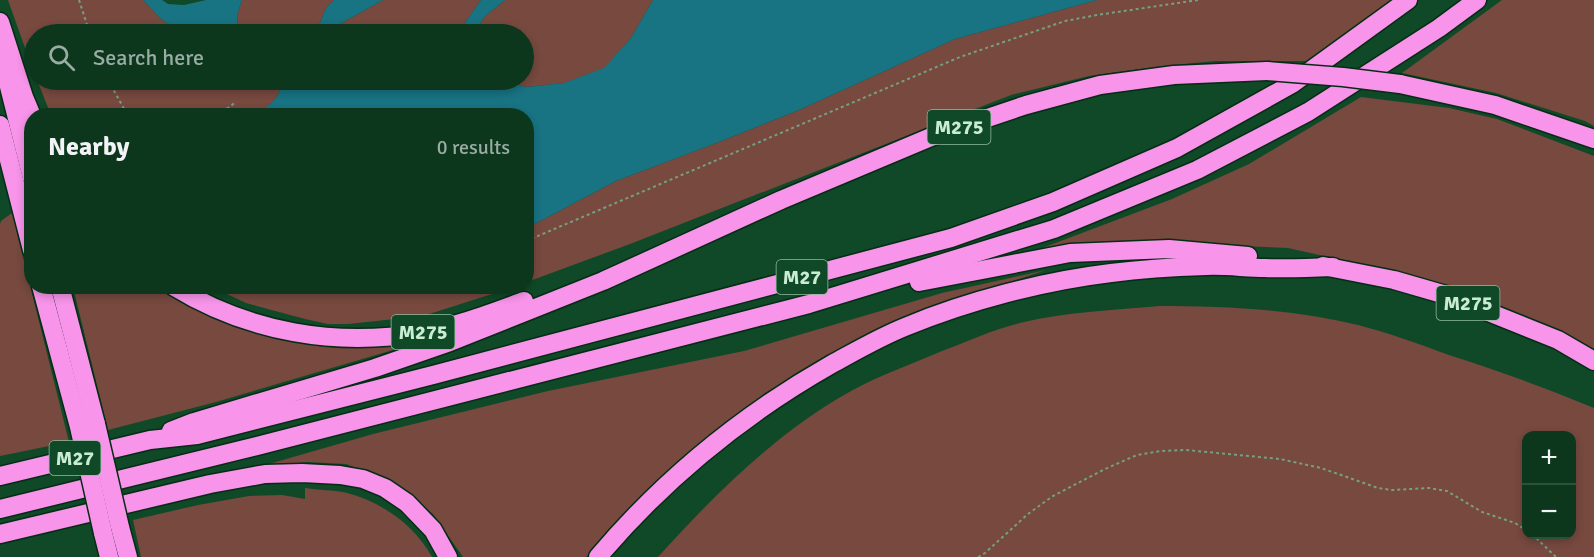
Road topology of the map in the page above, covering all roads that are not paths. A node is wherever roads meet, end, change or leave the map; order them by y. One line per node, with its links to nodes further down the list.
1 (1408, 0): 18 (highway, M27)
2 (1477, 0): 15 (highway, M27)
3 (0, 22): 5 (highway)
4 (0, 51): 8 (highway)
5 (29, 108)
6 (0, 125): 9 (highway)
7 (1594, 139): 10 (highway, M275, bridge)
8 (24, 146)
9 (24, 219)
10 (670, 250): 14 (highway, M275); 18 (highway)
11 (1333, 267): 15 (highway); 16 (highway, M275); 26 (highway, M275)
12 (44, 294): 17 (highway)
13 (62, 294): 17 (highway)
14 (188, 294)
15 (809, 304): 20 (highway, M27)
16 (1594, 361)
17 (88, 425): 21 (highway, bridge)
18 (150, 440): 19 (highway, M27)
19 (0, 476)
20 (0, 509)
21 (112, 530): 23 (highway); 24 (highway)
22 (0, 534): 25 (highway)
23 (109, 557)
24 (128, 557)
25 (448, 557)
26 (598, 557)

